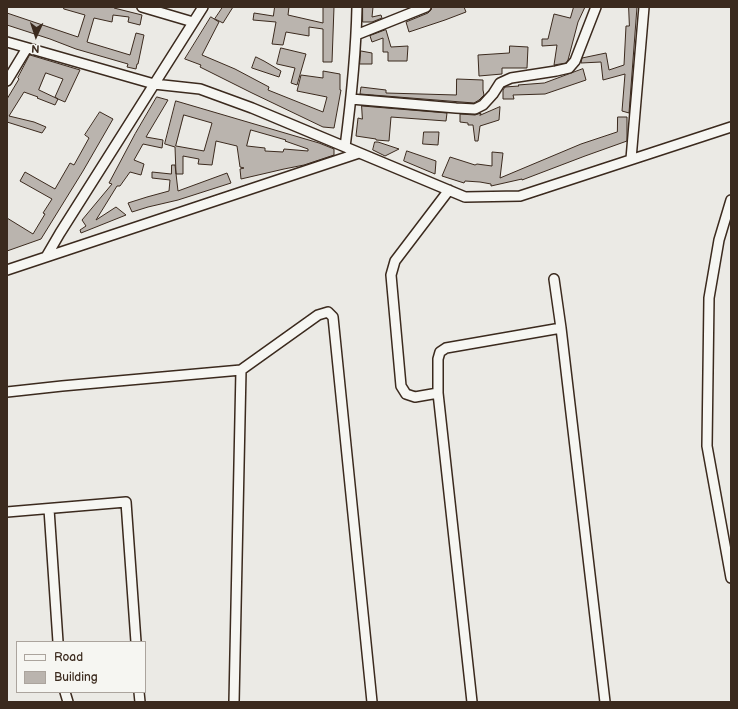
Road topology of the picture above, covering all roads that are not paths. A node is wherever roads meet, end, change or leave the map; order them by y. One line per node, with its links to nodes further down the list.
1 (142, 7): 7 (street)
2 (203, 7): 7 (street)
3 (357, 7): 8 (street)
4 (426, 7): 8 (street)
5 (596, 7): 13 (street)
6 (644, 7): 17 (street)
7 (193, 22): 12 (street)
8 (356, 35): 13 (street)
9 (7, 42): 10 (street)
10 (27, 48): 11 (street); 12 (street)
11 (7, 81)
12 (154, 84): 15 (street); 20 (street)
13 (351, 98): 15 (street)
14 (731, 127): 17 (street)
15 (345, 147): 16 (street)
16 (359, 153): 18 (street); 20 (street)
17 (631, 159): 18 (street)
18 (450, 190): 26 (street)
19 (731, 200): 29 (street)
20 (46, 257): 21 (street)
21 (7, 270)
22 (554, 279): 23 (street)
23 (561, 328): 26 (street); 35 (street)
24 (240, 370): 25 (street); 32 (street); 33 (street)
25 (7, 392)
26 (438, 393): 34 (street)
27 (49, 508): 28 (street); 30 (street); 31 (street)
28 (7, 512)
29 (731, 578)
30 (58, 641)
31 (136, 641)
32 (234, 702)
33 (372, 702)
34 (472, 702)
35 (605, 702)

